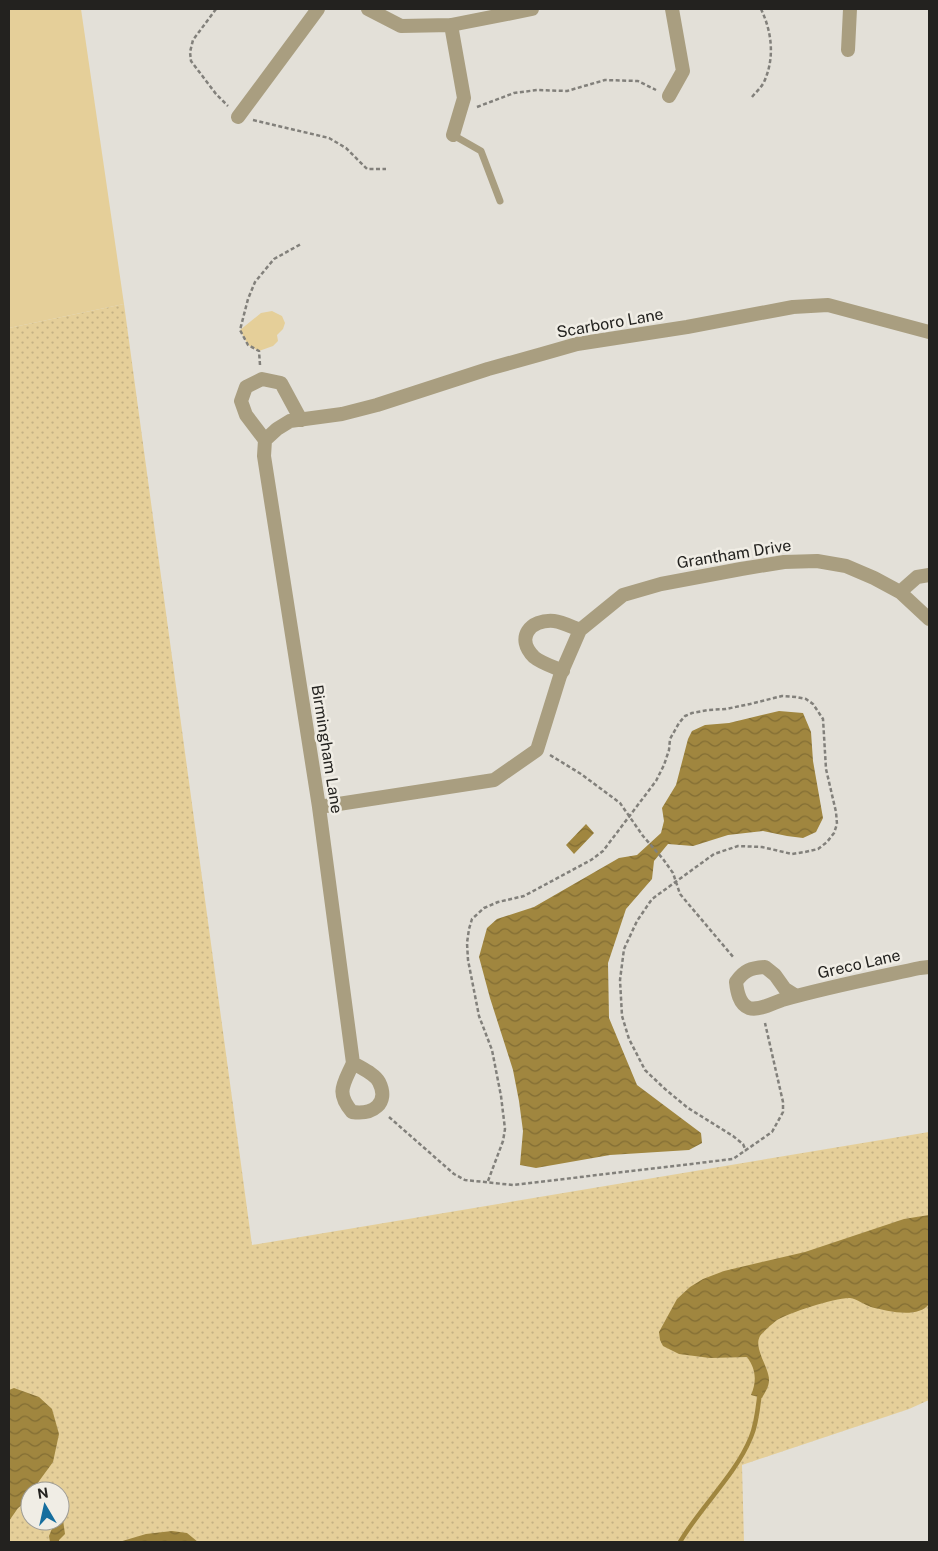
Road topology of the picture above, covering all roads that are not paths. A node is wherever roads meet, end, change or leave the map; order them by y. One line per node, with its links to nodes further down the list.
1 (318, 9): 10 (street)
2 (368, 9): 7 (street)
3 (532, 9): 6 (street)
4 (672, 9): 9 (street)
5 (850, 9): 8 (street)
6 (496, 12): 7 (street)
7 (451, 25): 11 (street)
8 (848, 50)
9 (669, 96)
10 (238, 117)
11 (453, 135): 12 (lane)
12 (500, 201)
13 (929, 332): 14 (street, Scarboro Lane)
14 (300, 420): 15 (street); 15 (street)
15 (265, 440): 21 (street, Birmingham Lane)
16 (929, 575): 17 (street)
17 (900, 592): 18 (street, Grantham Drive); 19 (street, Grantham Drive)
18 (929, 619)
19 (580, 630): 20 (street, Grantham Drive); 20 (street)
20 (563, 671): 21 (street, Grantham Drive)
21 (318, 807): 24 (street, Birmingham Lane)
22 (929, 967): 23 (street, Greco Lane)
23 (796, 996)
24 (353, 1063)

